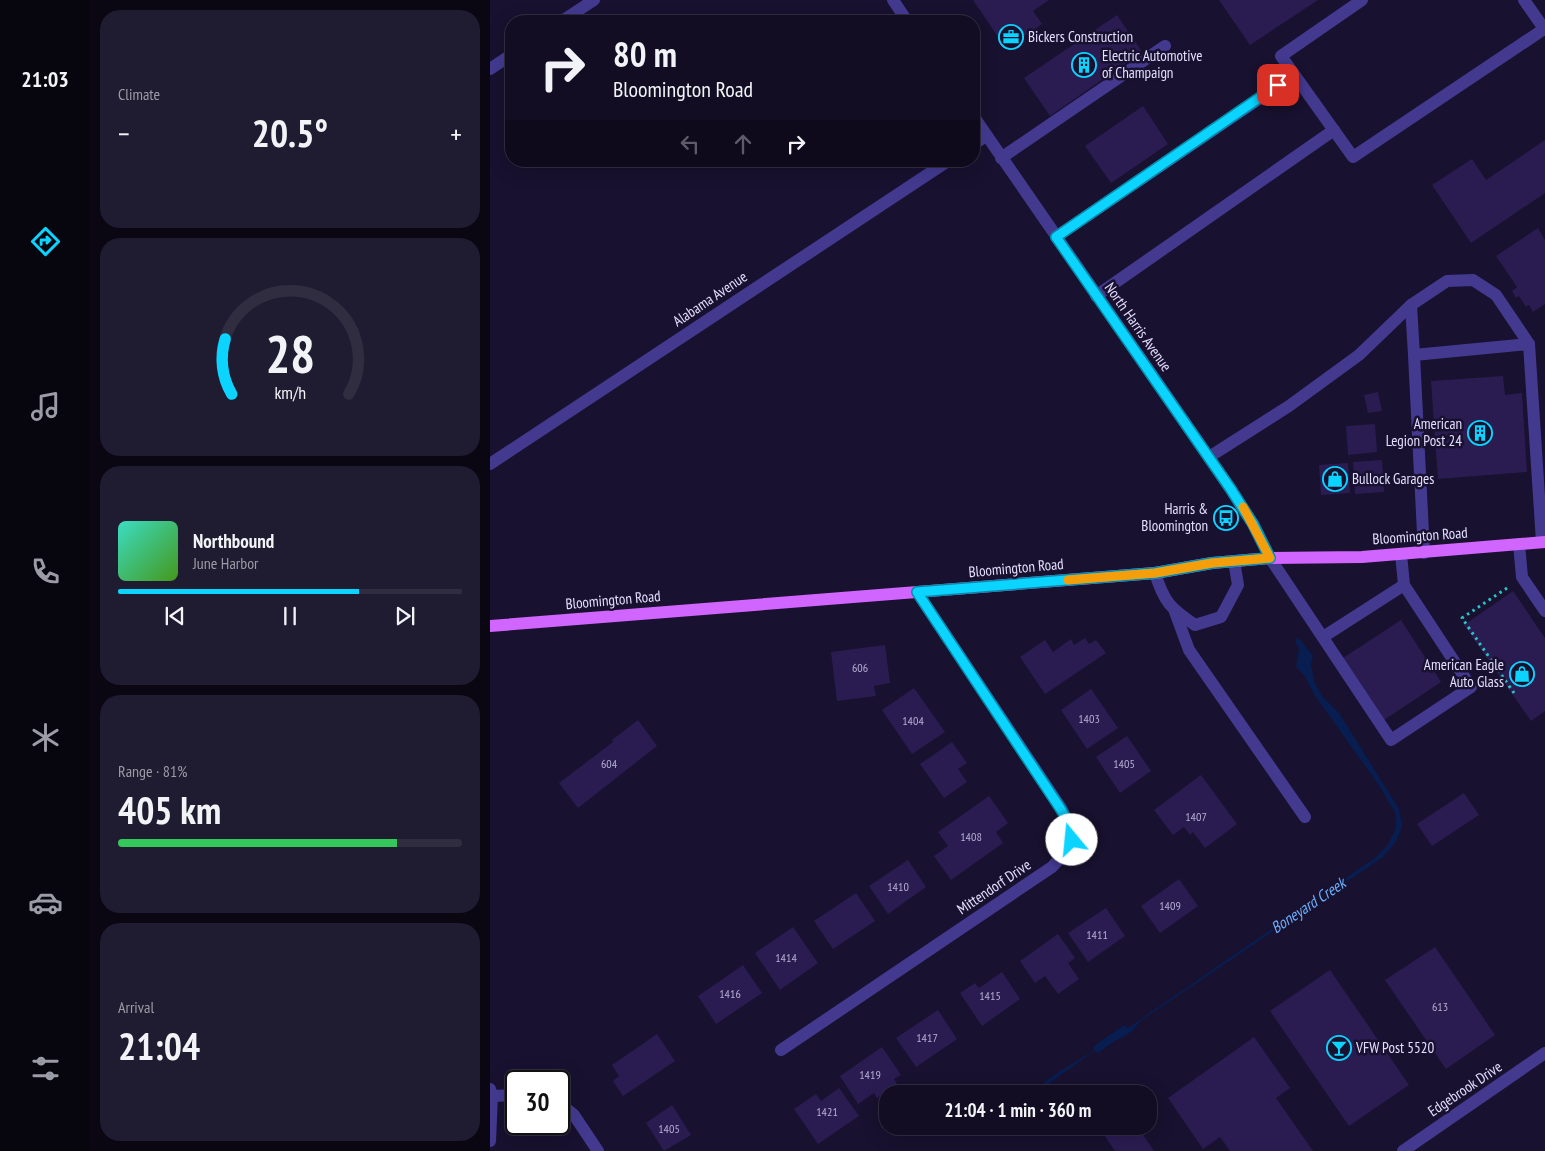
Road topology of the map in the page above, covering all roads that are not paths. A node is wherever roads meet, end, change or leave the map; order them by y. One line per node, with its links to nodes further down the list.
1 (594, 0): 5 (street)
2 (893, 0): 6 (street)
3 (1362, 0): 11 (street)
4 (1524, 0): 7 (street)
5 (571, 15)
6 (903, 15)
7 (1544, 29): 13 (street)
8 (1165, 46): 16 (street)
9 (505, 59): 10 (street)
10 (490, 70)
11 (1294, 74): 13 (street); 18 (street)
12 (980, 126): 14 (street, North Harris Avenue)
13 (1334, 130): 19 (street)
14 (986, 136): 15 (street); 16 (street, North Harris Avenue)
15 (980, 140)
16 (1001, 158): 18 (street, North Harris Avenue)
17 (939, 167): 24 (street, Alabama Avenue)
18 (1056, 237): 19 (street, North Harris Avenue)
19 (1096, 296): 23 (street, North Harris Avenue)
20 (1411, 305): 21 (street); 22 (street); 23 (street)
21 (1529, 344): 22 (street); 25 (street)
22 (1414, 355): 27 (street)
23 (1209, 457): 29 (street, North Harris Avenue)
24 (490, 464)
25 (1544, 542): 26 (main road, Bloomington Road)
26 (1519, 544): 27 (main road, Bloomington Road); 34 (street)
27 (1424, 553): 28 (main road, Bloomington Road)
28 (1401, 554): 29 (main road, Bloomington Road); 32 (street)
29 (1270, 558): 30 (main road, Bloomington Road); 37 (street, North Harris Avenue)
30 (1234, 561): 31 (main road, Bloomington Road); 35 (street)
31 (1155, 573): 33 (main road, Bloomington Road); 35 (street)
32 (1404, 585): 37 (street); 37 (street, North Harris Avenue)
33 (917, 592): 36 (main road, Bloomington Road); 39 (street, Mittendorf Drive)
34 (1545, 611)
35 (1175, 612): 38 (street)
36 (490, 626)
37 (1323, 637)
38 (1305, 817)
39 (781, 1050)
40 (1545, 1053): 45 (street, Edgebrook Drive)
41 (491, 1092): 42 (street); 44 (street)
42 (505, 1094)
43 (570, 1112): 46 (street)
44 (490, 1141)
45 (1419, 1146): 47 (street, Edgebrook Drive)
46 (598, 1151)
47 (1403, 1151)

